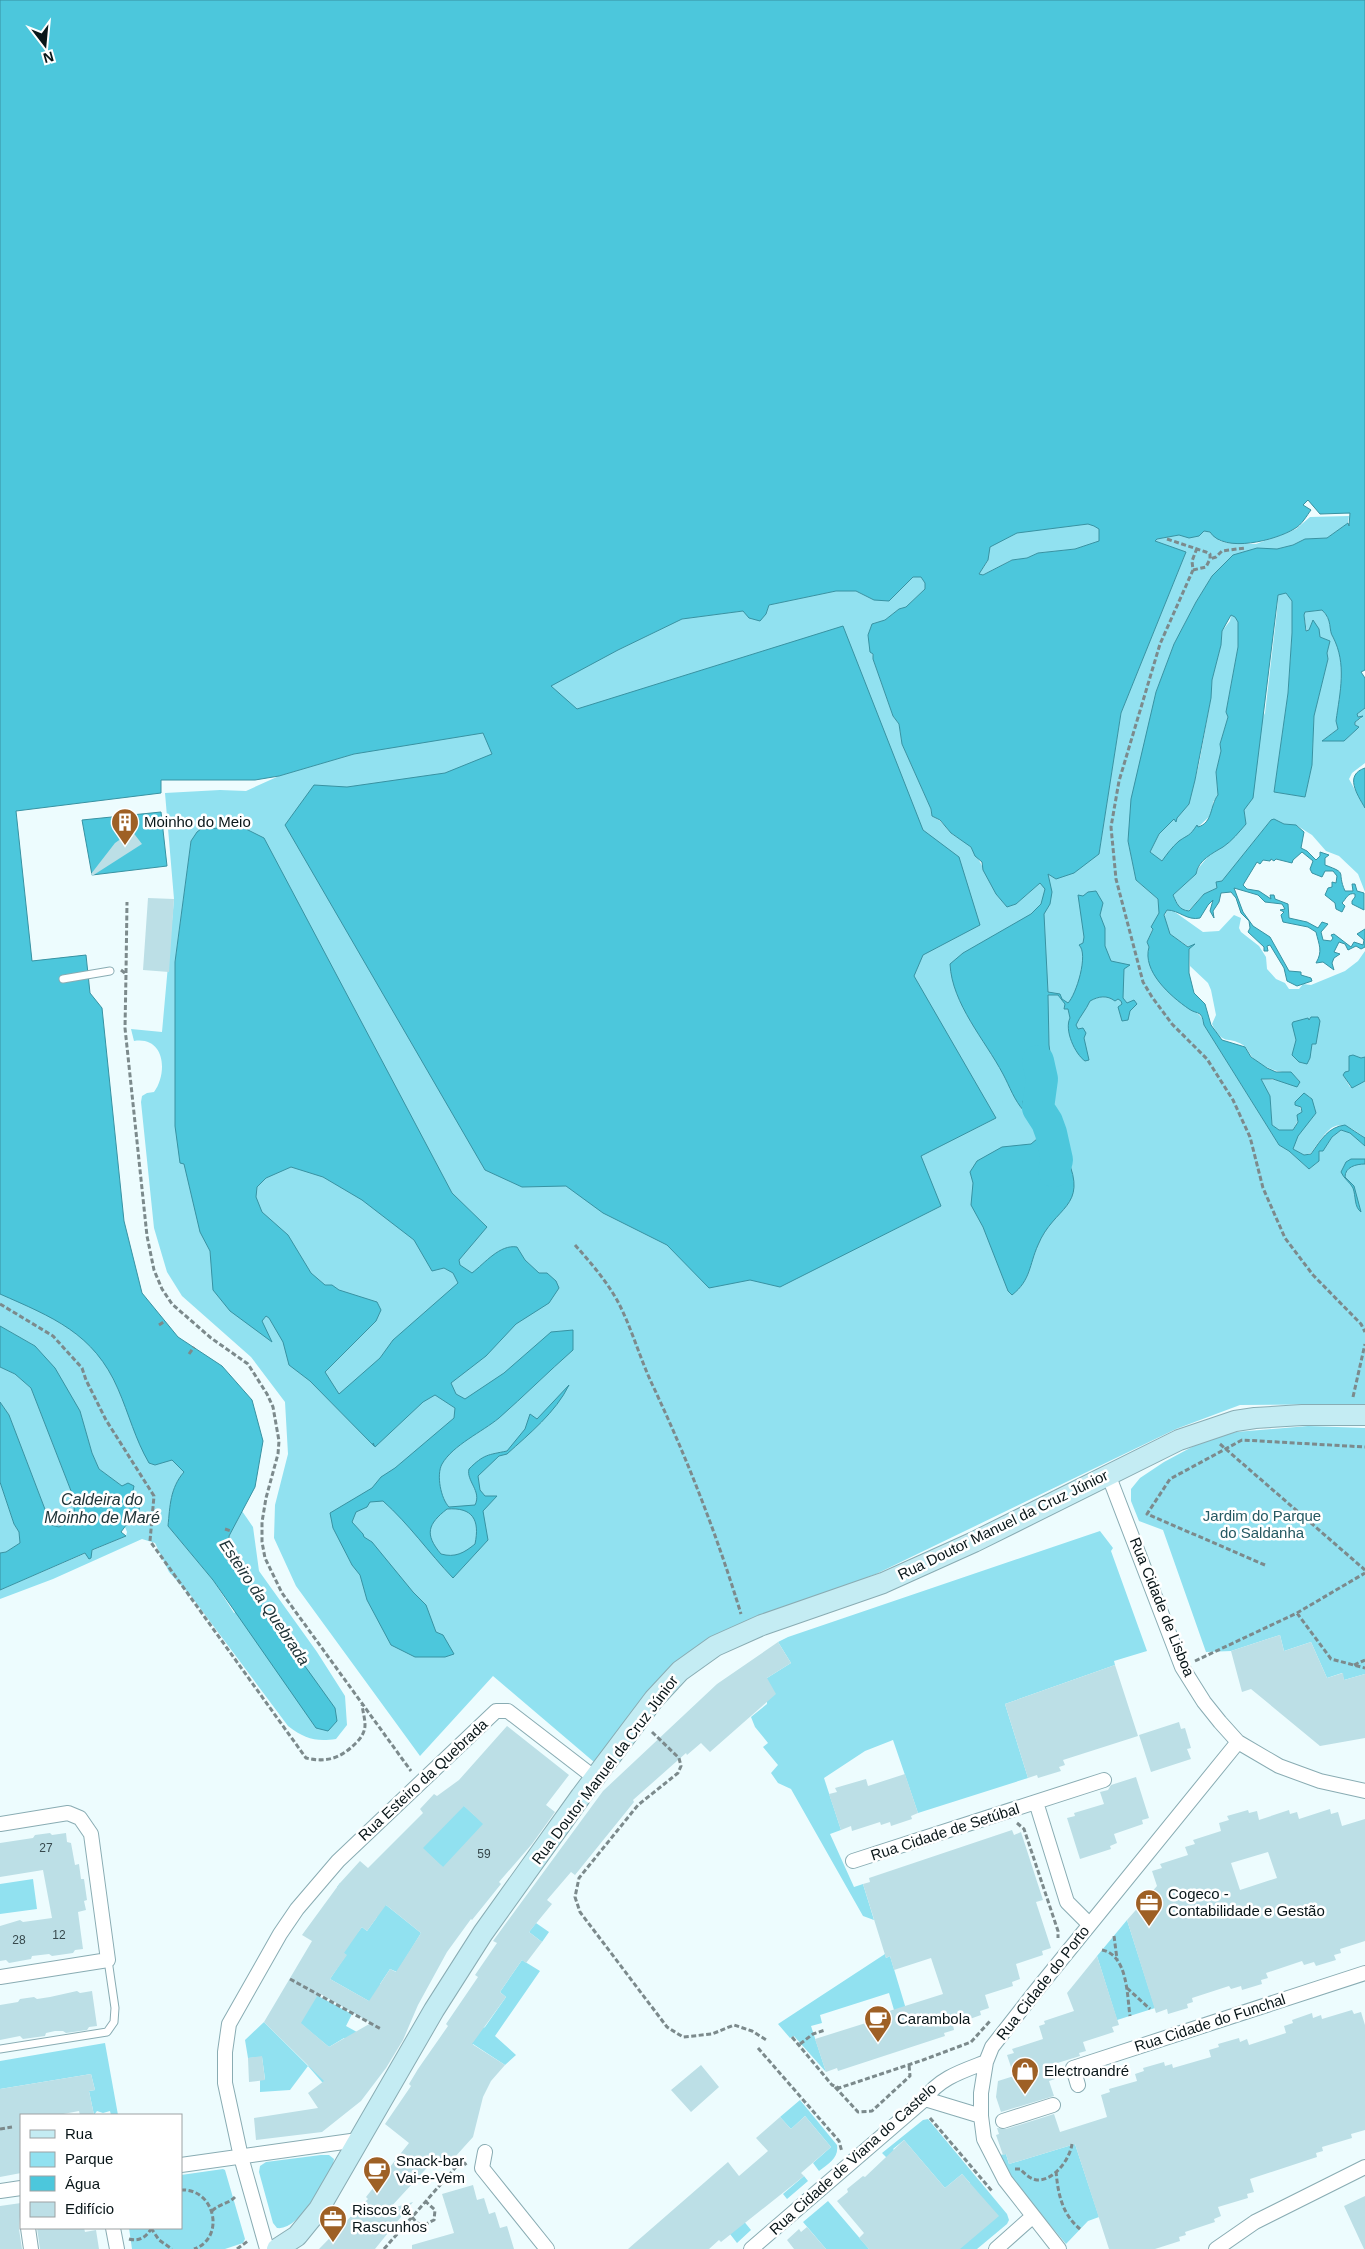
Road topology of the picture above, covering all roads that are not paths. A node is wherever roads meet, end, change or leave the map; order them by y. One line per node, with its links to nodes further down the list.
1 (110, 971): 2 (lane)
2 (63, 979)
3 (1357, 1415): 4 (main road, Rua Doutor Manuel da Cruz Júnior)
4 (1108, 1474): 5 (street, Rua Cidade de Lisboa); 6 (main road, Rua Doutor Manuel da Cruz Júnior)
5 (1238, 1742): 8 (street, Rua Cidade de Lisboa); 12 (street, Rua Cidade do Porto)
6 (594, 1778): 23 (main road, Rua Doutor Manuel da Cruz Júnior); 25 (street, Rua Esteiro da Quebrada)
7 (1104, 1780): 9 (street, Rua Cidade de Setúbal)
8 (1365, 1791)
9 (1036, 1802): 11 (street, Rua Cidade de Setúbal); 12 (street, Rua Cidade de Setúbal)
10 (0, 1824): 13 (street)
11 (853, 1861)
12 (1089, 1924): 17 (street, Rua Cidade do Porto)
13 (108, 1960): 15 (street); 16 (lane)
14 (1365, 1973): 18 (street, Rua Cidade do Funchal)
15 (0, 1977)
16 (0, 2049)
17 (986, 2062): 19 (street, Rua Cidade de Viana do Castelo); 21 (street, Rua Cidade do Porto)
18 (1078, 2085)
19 (925, 2099): 21 (street); 38 (street, Rua Cidade de Viana do Castelo)
20 (1053, 2105): 22 (street)
21 (981, 2116): 30 (street, Rua Cidade do Porto)
22 (1003, 2120)
23 (358, 2140): 25 (street); 36 (main road, Rua Doutor Manuel da Cruz Júnior)
24 (485, 2152): 37 (street)
25 (242, 2157): 26 (street); 35 (street, Rua Esteiro da Quebrada)
26 (182, 2165)
27 (1365, 2167): 41 (street)
28 (20, 2188): 29 (street)
29 (0, 2191)
30 (1032, 2217): 39 (street); 40 (street, Rua Cidade do Porto)
31 (28, 2229): 33 (street)
32 (114, 2229): 34 (street)
33 (31, 2249)
34 (117, 2249)
35 (266, 2249)
36 (277, 2249)
37 (547, 2249)
38 (751, 2249)
39 (996, 2249)
40 (1059, 2249)
41 (1216, 2249)

